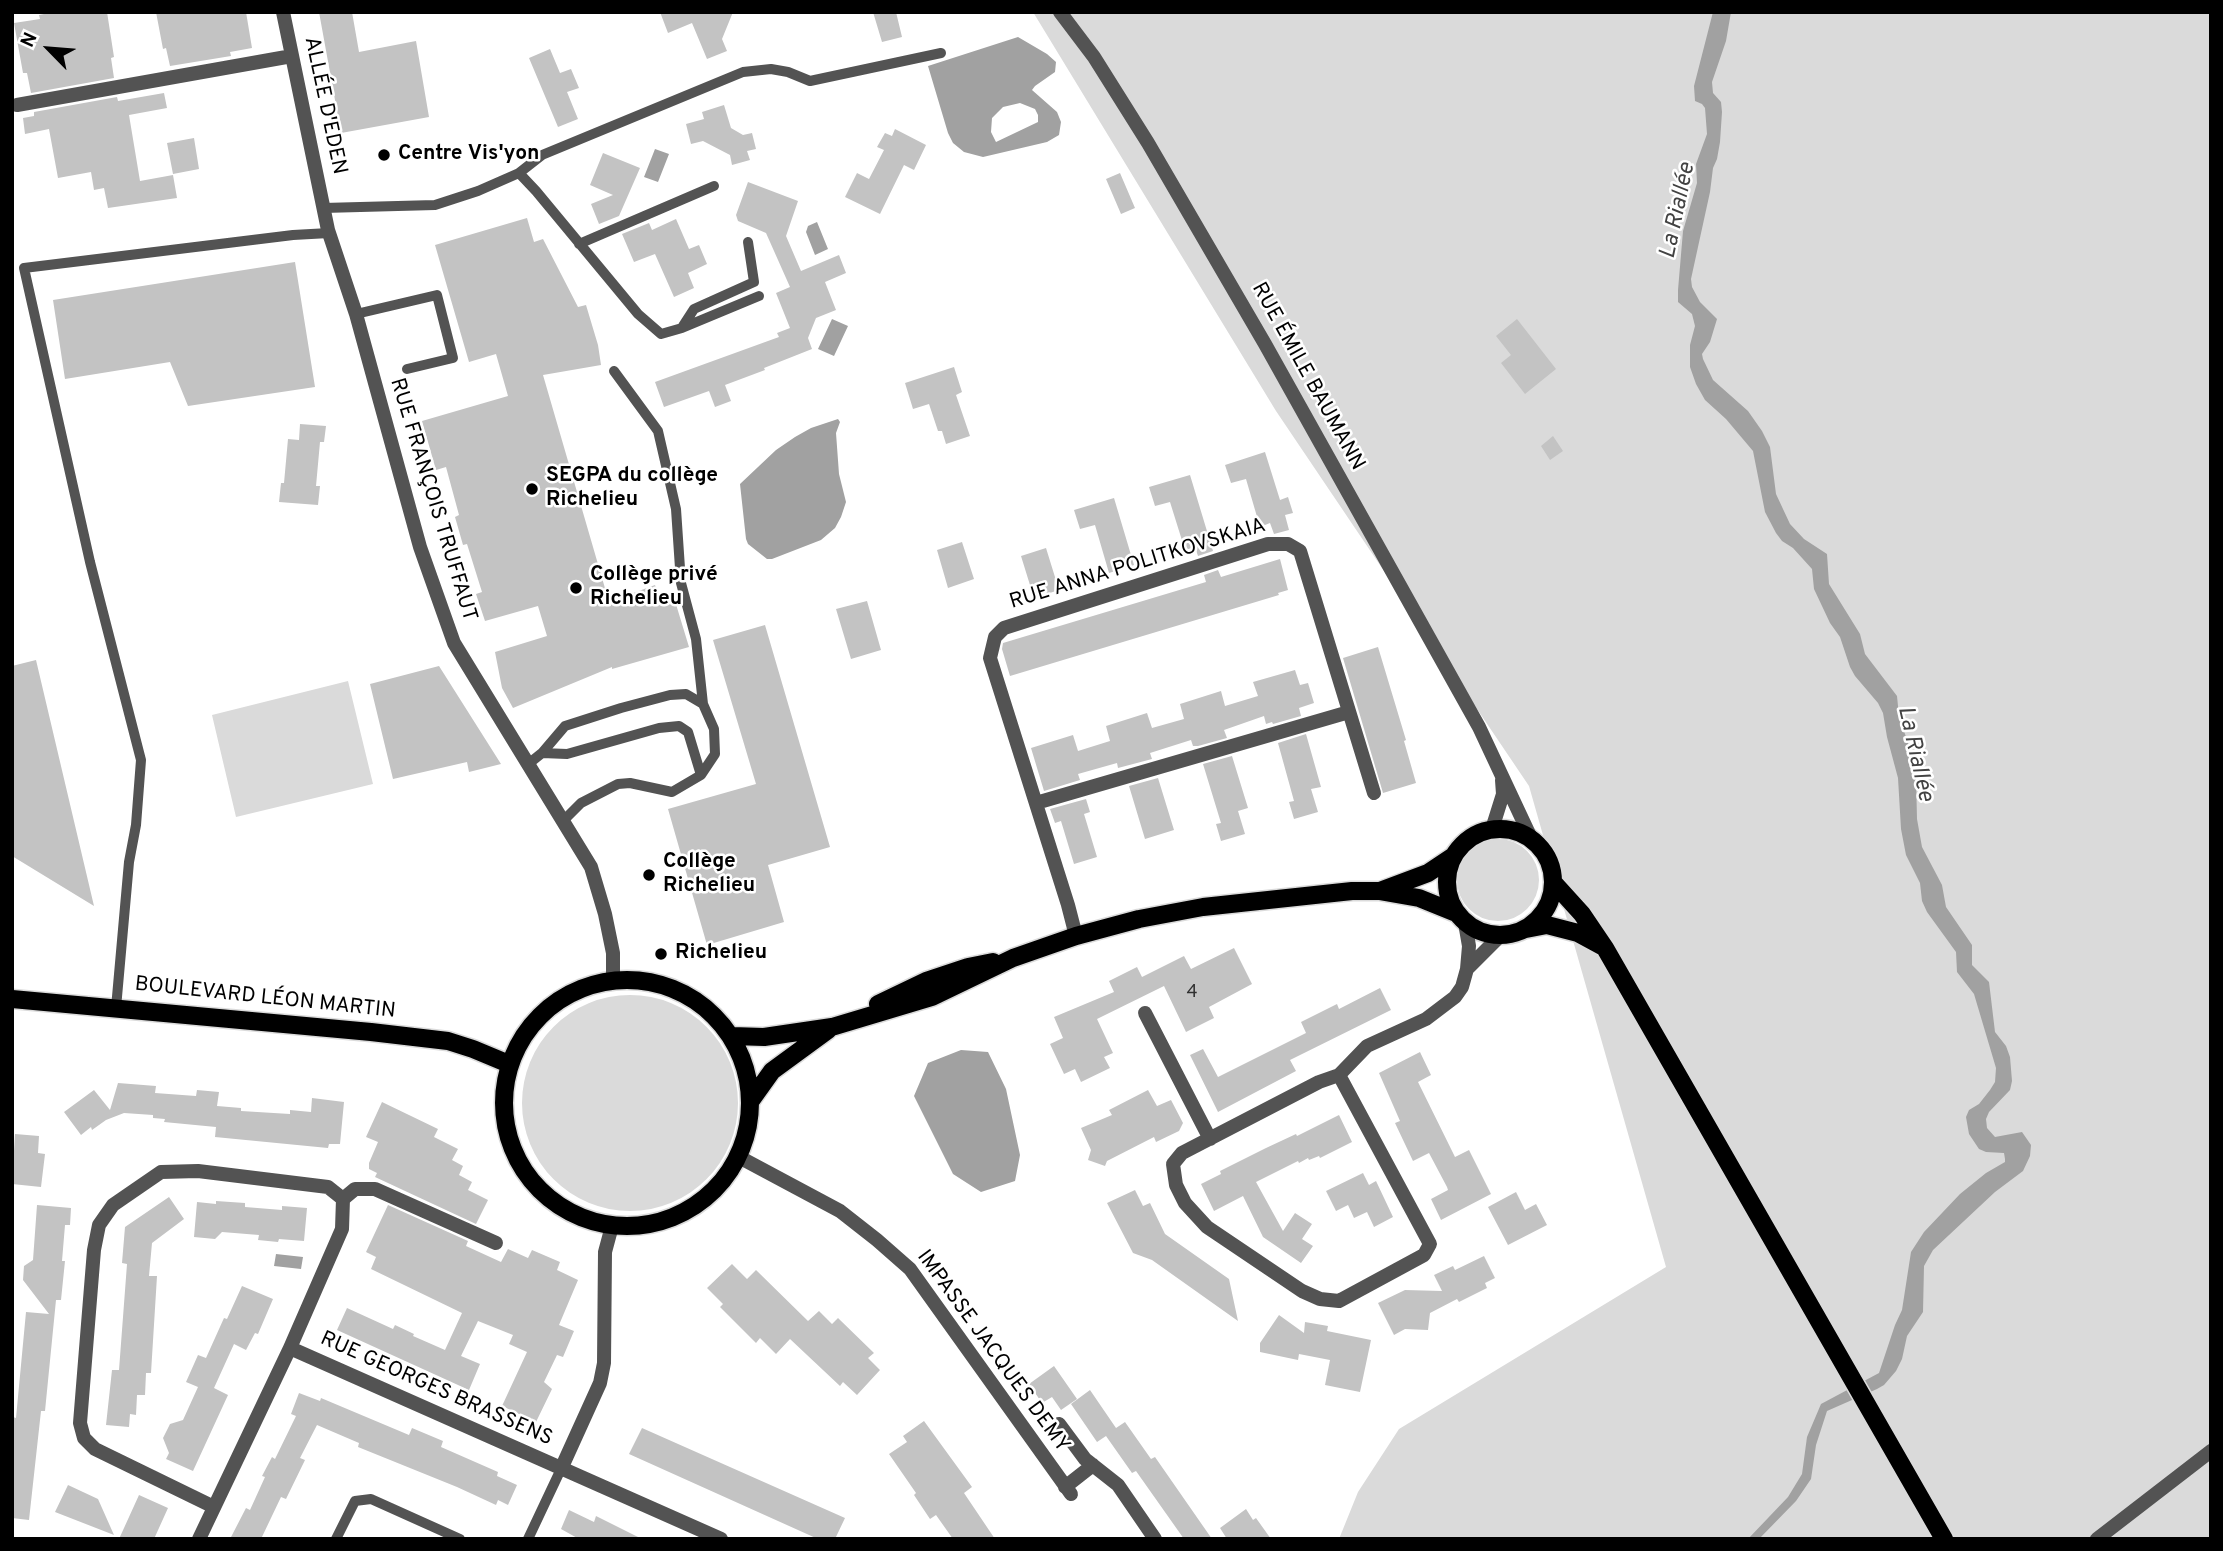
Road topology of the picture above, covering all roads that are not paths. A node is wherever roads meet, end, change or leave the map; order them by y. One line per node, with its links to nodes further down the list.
1 (283, 12): 4 (street, ALLÉE D'EDEN)
2 (1060, 12): 23 (street, RUE ÉMILE BAUMANN)
3 (942, 53): 6 (lane)
4 (292, 56): 5 (street); 8 (street, ALLÉE D'EDEN)
5 (17, 105)
6 (519, 173): 8 (lane); 11 (lane)
7 (714, 186): 11 (lane)
8 (323, 208): 9 (street, RUE FRANÇOIS TRUFFAUT)
9 (328, 233): 12 (lane); 15 (street, RUE FRANÇOIS TRUFFAUT)
10 (748, 242): 16 (lane)
11 (579, 244): 16 (lane)
12 (24, 268): 13 (lane); 41 (lane)
13 (12, 271)
14 (759, 296): 16 (lane)
15 (356, 314): 17 (lane); 22 (street, RUE FRANÇOIS TRUFFAUT)
16 (682, 328)
17 (407, 369)
18 (614, 371): 19 (lane)
19 (703, 704): 21 (lane); 24 (lane)
20 (1349, 712): 25 (street, RUE ANNA POLITKOVSKAIA); 26 (street); 26 (street, RUE ANNA POLITKOVSKAIA)
21 (542, 753): 22 (lane); 24 (lane)
22 (527, 765): 27 (street, RUE FRANÇOIS TRUFFAUT)
23 (1501, 771): 28 (street, RUE ÉMILE BAUMANN); 29 (street, RUE ÉMILE BAUMANN)
24 (701, 775): 27 (lane)
25 (1374, 793)
26 (1036, 803): 35 (street, RUE ANNA POLITKOVSKAIA)
27 (562, 822): 39 (street, RUE FRANÇOIS TRUFFAUT)
28 (1492, 829): 29 (main road); 30 (main road)
29 (1531, 838): 31 (main road)
30 (1452, 857): 32 (main road); 33 (main road)
31 (1553, 882): 34 (main road); 37 (main road)
32 (1379, 891): 33 (main road); 35 (main road)
33 (1461, 918): 36 (main road); 38 (street)
34 (1525, 929): 36 (main road); 37 (main road)
35 (1076, 936): 43 (main road)
36 (1500, 936): 38 (street)
37 (1605, 948): 65 (main road)
38 (1467, 969): 46 (street)
39 (612, 979): 44 (main road); 45 (main road)
40 (12, 999): 41 (main road, BOULEVARD LÉON MARTIN)
41 (116, 1008): 45 (main road, BOULEVARD LÉON MARTIN)
42 (1145, 1013): 48 (street)
43 (832, 1027): 44 (main road); 47 (main road)
44 (732, 1036): 47 (main road)
45 (509, 1064): 51 (main road)
46 (1339, 1075): 48 (street); 48 (street)
47 (752, 1100): 49 (main road)
48 (1210, 1139)
49 (739, 1157): 51 (main road); 56 (street, IMPASSE JACQUES DEMY)
50 (343, 1199): 52 (street); 53 (street); 58 (street)
51 (612, 1226): 57 (street)
52 (496, 1243)
53 (290, 1348): 57 (street, RUE GEORGES BRASSENS); 58 (street, RUE GEORGES BRASSENS)
54 (1059, 1424): 56 (street, IMPASSE JACQUES DEMY)
55 (2211, 1451): 66 (street)
56 (1093, 1465): 64 (street, IMPASSE JACQUES DEMY)
57 (561, 1469): 62 (lane); 63 (street, RUE GEORGES BRASSENS)
58 (214, 1507): 59 (street, RUE GEORGES BRASSENS)
59 (199, 1539)
60 (335, 1539): 61 (lane)
61 (460, 1539)
62 (528, 1539)
63 (721, 1539)
64 (1155, 1539)
65 (1944, 1539)
66 (2096, 1539)

